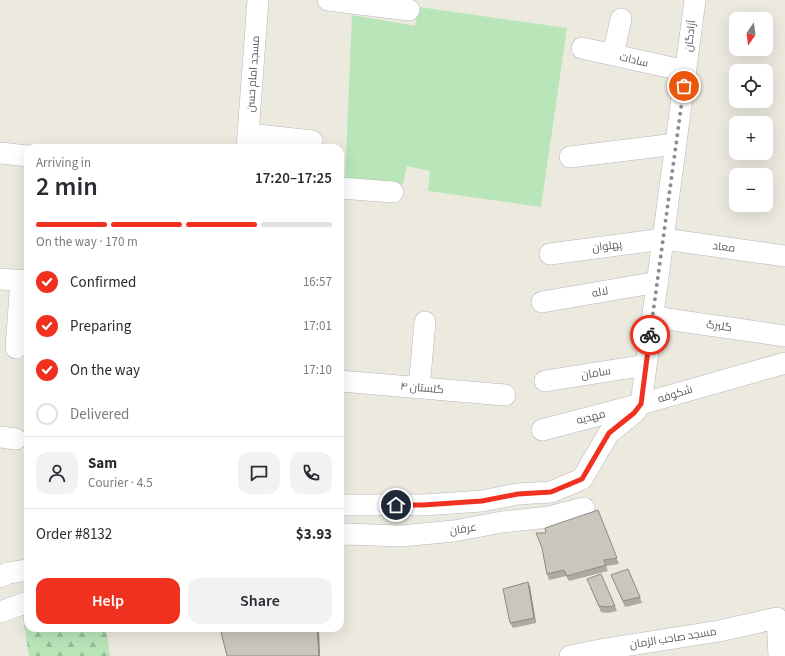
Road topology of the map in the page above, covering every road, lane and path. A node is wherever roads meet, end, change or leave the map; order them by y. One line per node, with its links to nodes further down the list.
1 (258, 0): 9 (street, مسجد امام حسن)
2 (328, 0): 4 (street)
3 (695, 0): 8 (street, آزادگان)
4 (409, 10)
5 (621, 19): 7 (street)
6 (582, 48): 7 (street, سادات)
7 (613, 55): 8 (street, سادات)
8 (686, 71): 11 (street, آزادگان)
9 (248, 141): 10 (street)
10 (312, 141)
11 (676, 144): 14 (street); 17 (street, آزادگان)
12 (0, 153): 13 (street)
13 (24, 156)
14 (570, 157)
15 (344, 188): 16 (street)
16 (393, 192)
17 (664, 238): 18 (street, پهلوان); 19 (street, معاد); 22 (street, آزادگان)
18 (550, 254)
19 (785, 256)
20 (0, 279): 21 (street)
21 (24, 280)
22 (658, 282): 24 (street, لاله); 25 (street, آزادگان)
23 (24, 287): 28 (street)
24 (542, 302)
25 (653, 317): 27 (street, گلبرگ); 30 (street, آزادگان)
26 (425, 322): 33 (street)
27 (785, 336)
28 (15, 347)
29 (785, 363): 35 (street, شکوفه)
30 (646, 365): 32 (street, سامان); 35 (street, آزادگان)
31 (344, 381): 33 (street, گلستان ۴)
32 (545, 381)
33 (419, 388): 34 (street, گلستان ۴)
34 (505, 395)
35 (641, 404): 36 (street, مهدیه); 37 (street)
36 (542, 430)
37 (344, 505)
38 (584, 508): 39 (street, عرفان)
39 (344, 535)
40 (24, 571): 41 (street)
41 (0, 577)
42 (24, 603): 43 (street)
43 (0, 612)
44 (570, 656): 45 (street, مسجد صاحب الزمان)
45 (779, 656)

